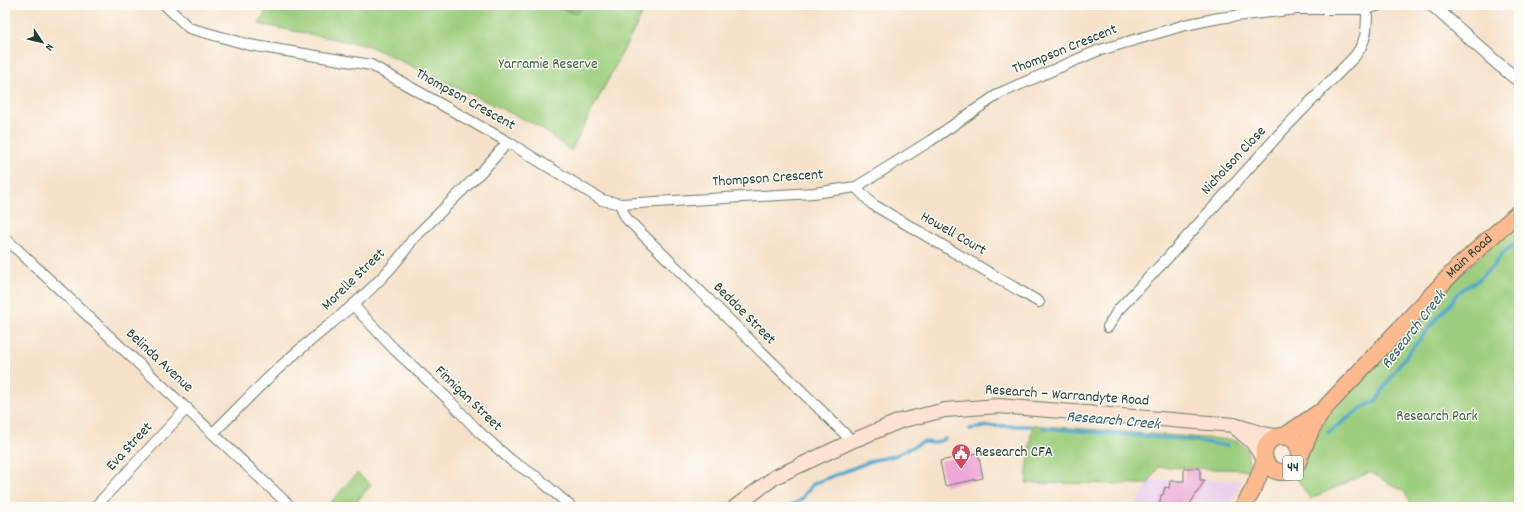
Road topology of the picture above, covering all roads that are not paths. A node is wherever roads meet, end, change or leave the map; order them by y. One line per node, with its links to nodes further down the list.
1 (165, 5): 6 (street, Thompson Crescent)
2 (1380, 5): 4 (street, Thompson Crescent)
3 (1432, 5): 5 (street)
4 (1367, 9): 7 (street, Thompson Crescent); 13 (street, Nicholson Close)
5 (1519, 81)
6 (508, 142): 8 (street, Thompson Crescent); 12 (street, Morelle Street)
7 (856, 187): 8 (street, Thompson Crescent); 11 (street, Howell Court)
8 (621, 204): 19 (street, Beddoe Street)
9 (1519, 212): 15 (main road, Main Road)
10 (5, 238): 14 (street, Belinda Avenue)
11 (1040, 302)
12 (353, 305): 17 (street, Morelle Street); 23 (street, Finnigan Street)
13 (1108, 327)
14 (187, 408): 17 (street, Belinda Avenue); 25 (street, Eva Street)
15 (1324, 409): 18 (main road, Main Road); 21 (main road, Main Road)
16 (1228, 425): 18 (main road, Research – Warrandyte Road); 19 (main road, Research – Warrandyte Road); 20 (main road, Research – Warrandyte Road)
17 (213, 433): 26 (street, Belinda Avenue)
18 (1281, 437): 20 (main road, Main Road / 44); 21 (main road, 44)
19 (852, 441): 27 (main road, Research – Warrandyte Road)
20 (1265, 459): 22 (main road, 44); 24 (main road, Main Road)
21 (1299, 459): 22 (main road, Main Road / 44)
22 (1286, 472): 24 (main road, Main Road)
23 (569, 505)
24 (1245, 505)
25 (95, 507)
26 (291, 507)
27 (735, 507)

